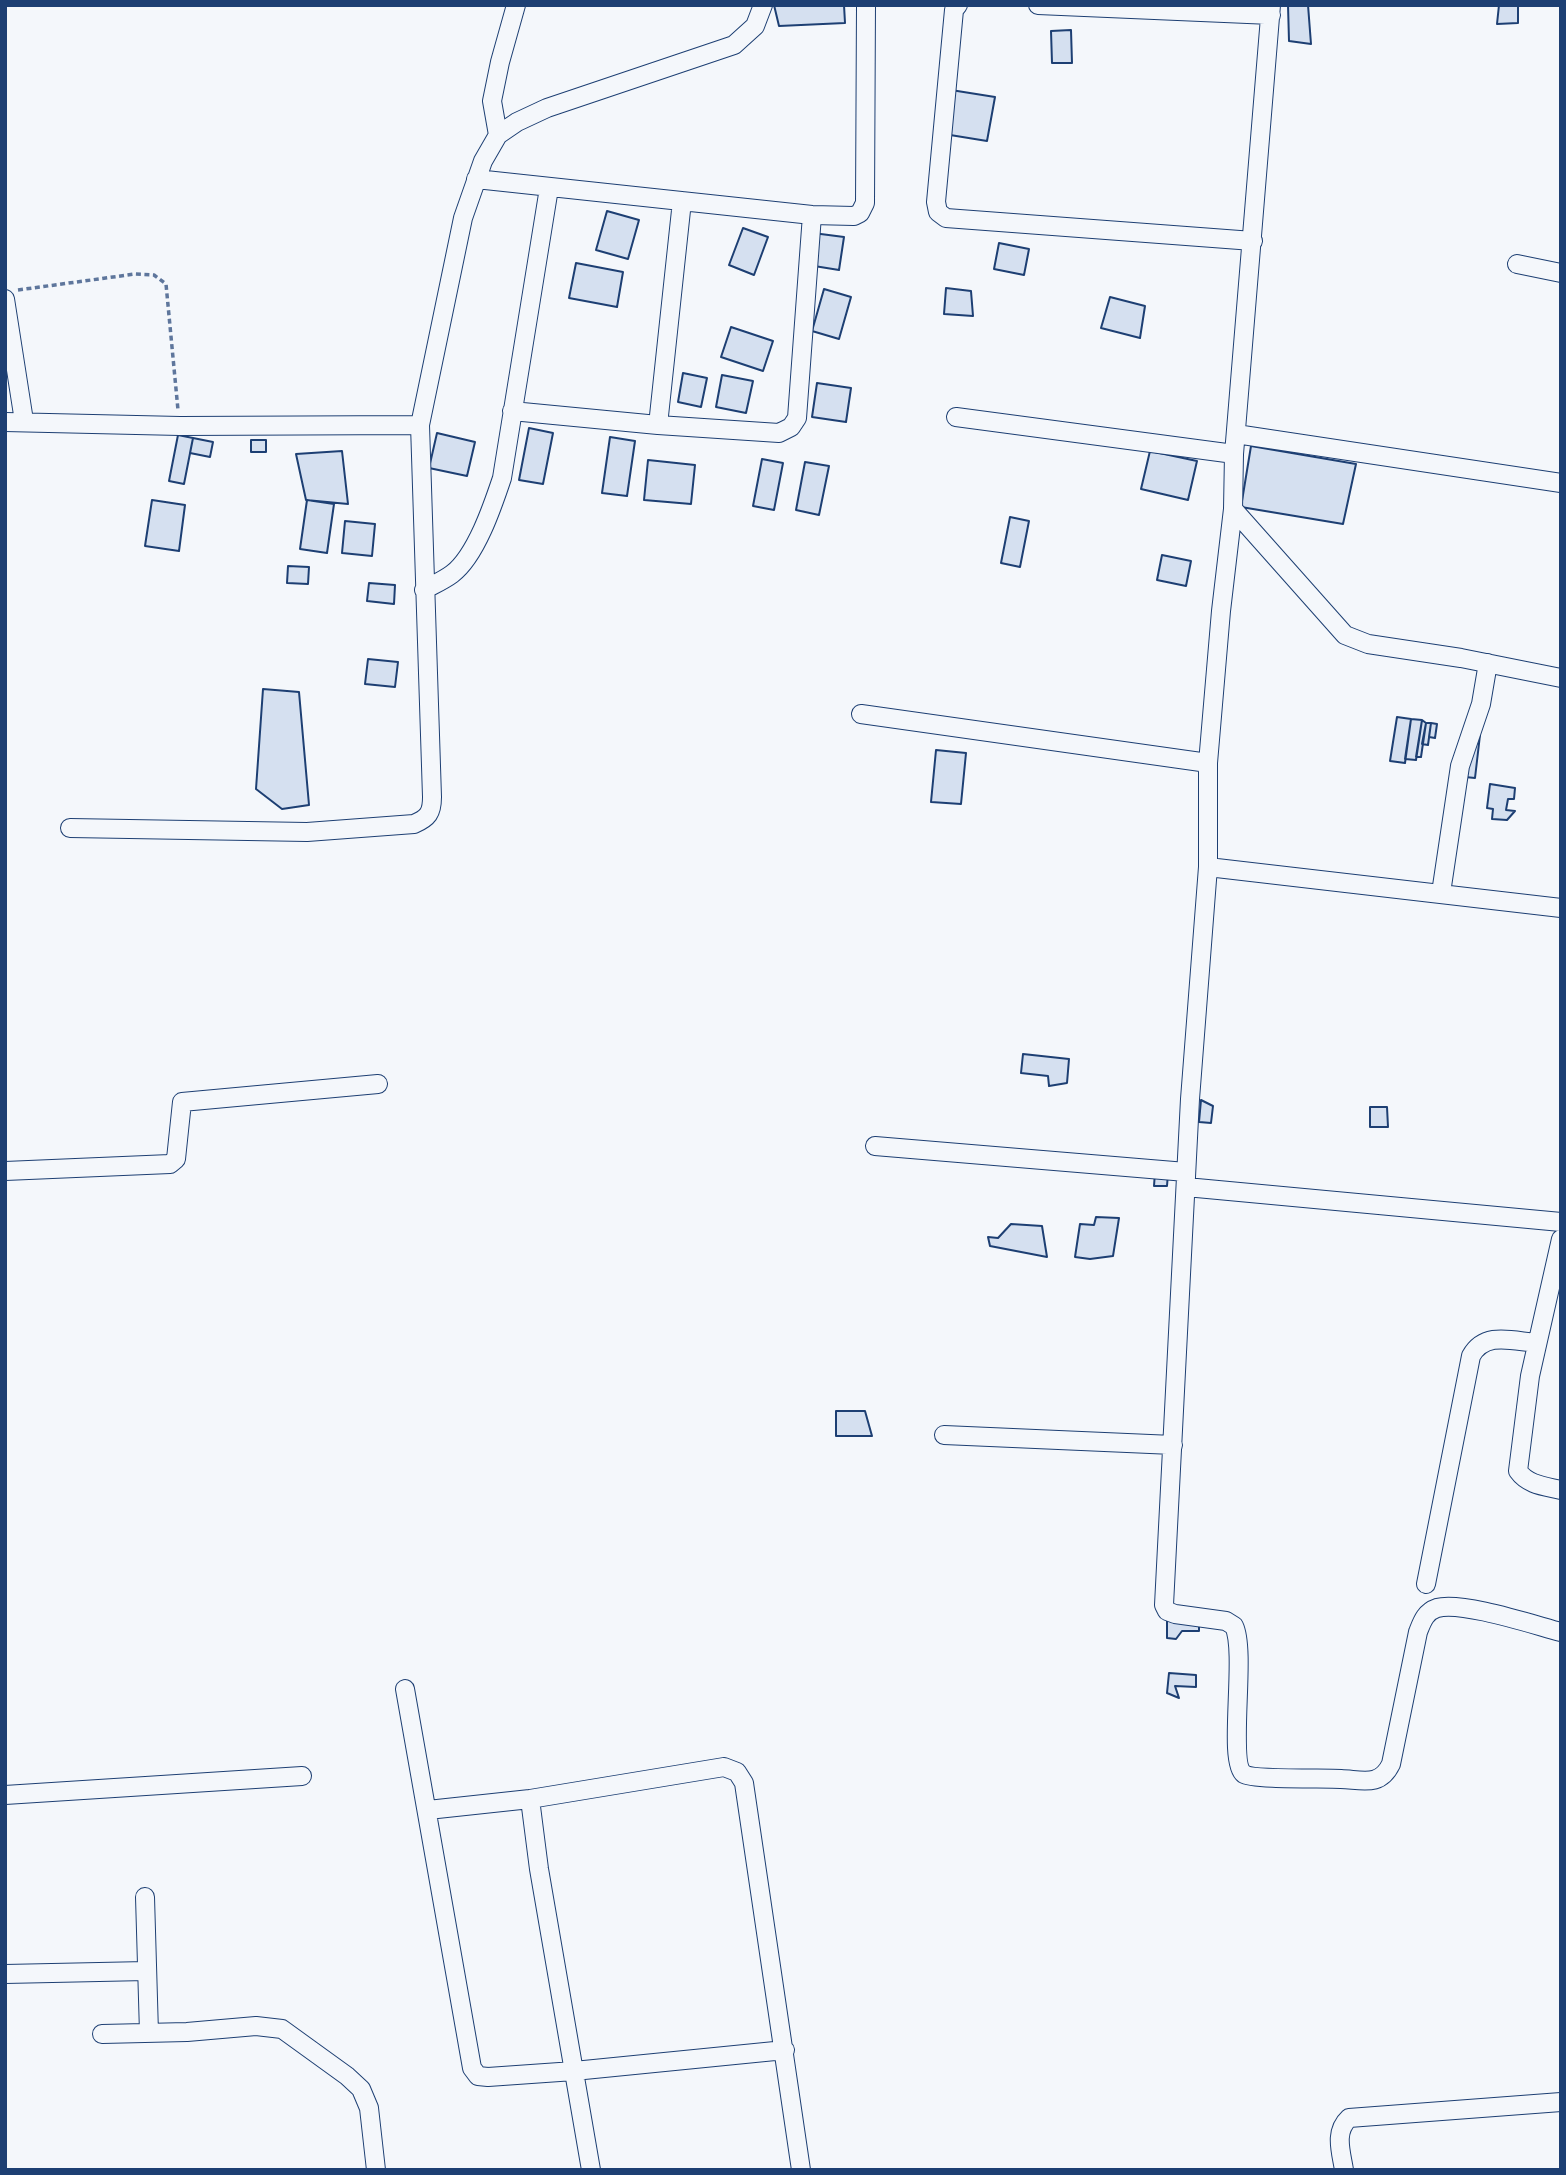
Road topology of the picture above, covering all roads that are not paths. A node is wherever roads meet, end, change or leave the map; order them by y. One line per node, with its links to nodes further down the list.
1 (516, 5): 7 (street)
2 (763, 5): 7 (street)
3 (866, 5): 11 (street)
4 (958, 5): 12 (street)
5 (1038, 5): 6 (street)
6 (1271, 10): 12 (street)
7 (498, 135): 8 (street)
8 (476, 179): 9 (street); 20 (street)
9 (549, 188): 10 (street); 16 (street)
10 (682, 201): 11 (street); 21 (street)
11 (812, 215): 21 (street)
12 (1253, 241): 22 (street)
13 (1517, 264): 14 (street)
14 (1561, 273)
15 (5, 299): 18 (street)
16 (513, 411): 21 (street); 26 (street)
17 (956, 417): 23 (street)
18 (24, 421): 19 (street); 20 (street)
19 (5, 422)
20 (420, 425): 26 (street)
21 (658, 425)
22 (1236, 433): 23 (street); 24 (street)
23 (1234, 454): 25 (street)
24 (1561, 483)
25 (1233, 509): 27 (street); 30 (street)
26 (424, 590): 31 (street)
27 (1488, 663): 28 (street); 33 (street)
28 (1561, 678)
29 (861, 714): 30 (street)
30 (1208, 763): 32 (street)
31 (70, 828)
32 (1208, 867): 33 (street); 38 (street)
33 (1441, 893): 34 (street)
34 (1561, 908)
35 (378, 1084): 37 (street)
36 (875, 1146): 38 (street)
37 (5, 1171)
38 (1186, 1180): 39 (street); 43 (street)
39 (1561, 1222)
40 (1561, 1241): 41 (street)
41 (1537, 1343): 44 (street); 45 (street)
42 (944, 1435): 43 (street)
43 (1173, 1444): 46 (street)
44 (1561, 1490)
45 (1426, 1584)
46 (1561, 1632)
47 (405, 1689): 51 (street)
48 (302, 1776): 49 (street)
49 (5, 1795)
50 (530, 1799): 51 (street); 57 (street); 58 (street)
51 (428, 1810): 58 (street)
52 (145, 1897): 53 (street)
53 (146, 1971): 54 (street); 55 (street)
54 (5, 1974)
55 (149, 2033): 56 (street); 60 (street)
56 (102, 2034)
57 (785, 2050): 58 (street); 62 (street)
58 (574, 2071): 61 (street)
59 (1561, 2102): 63 (street)
60 (376, 2170)
61 (591, 2170)
62 (801, 2170)
63 (1344, 2170)

